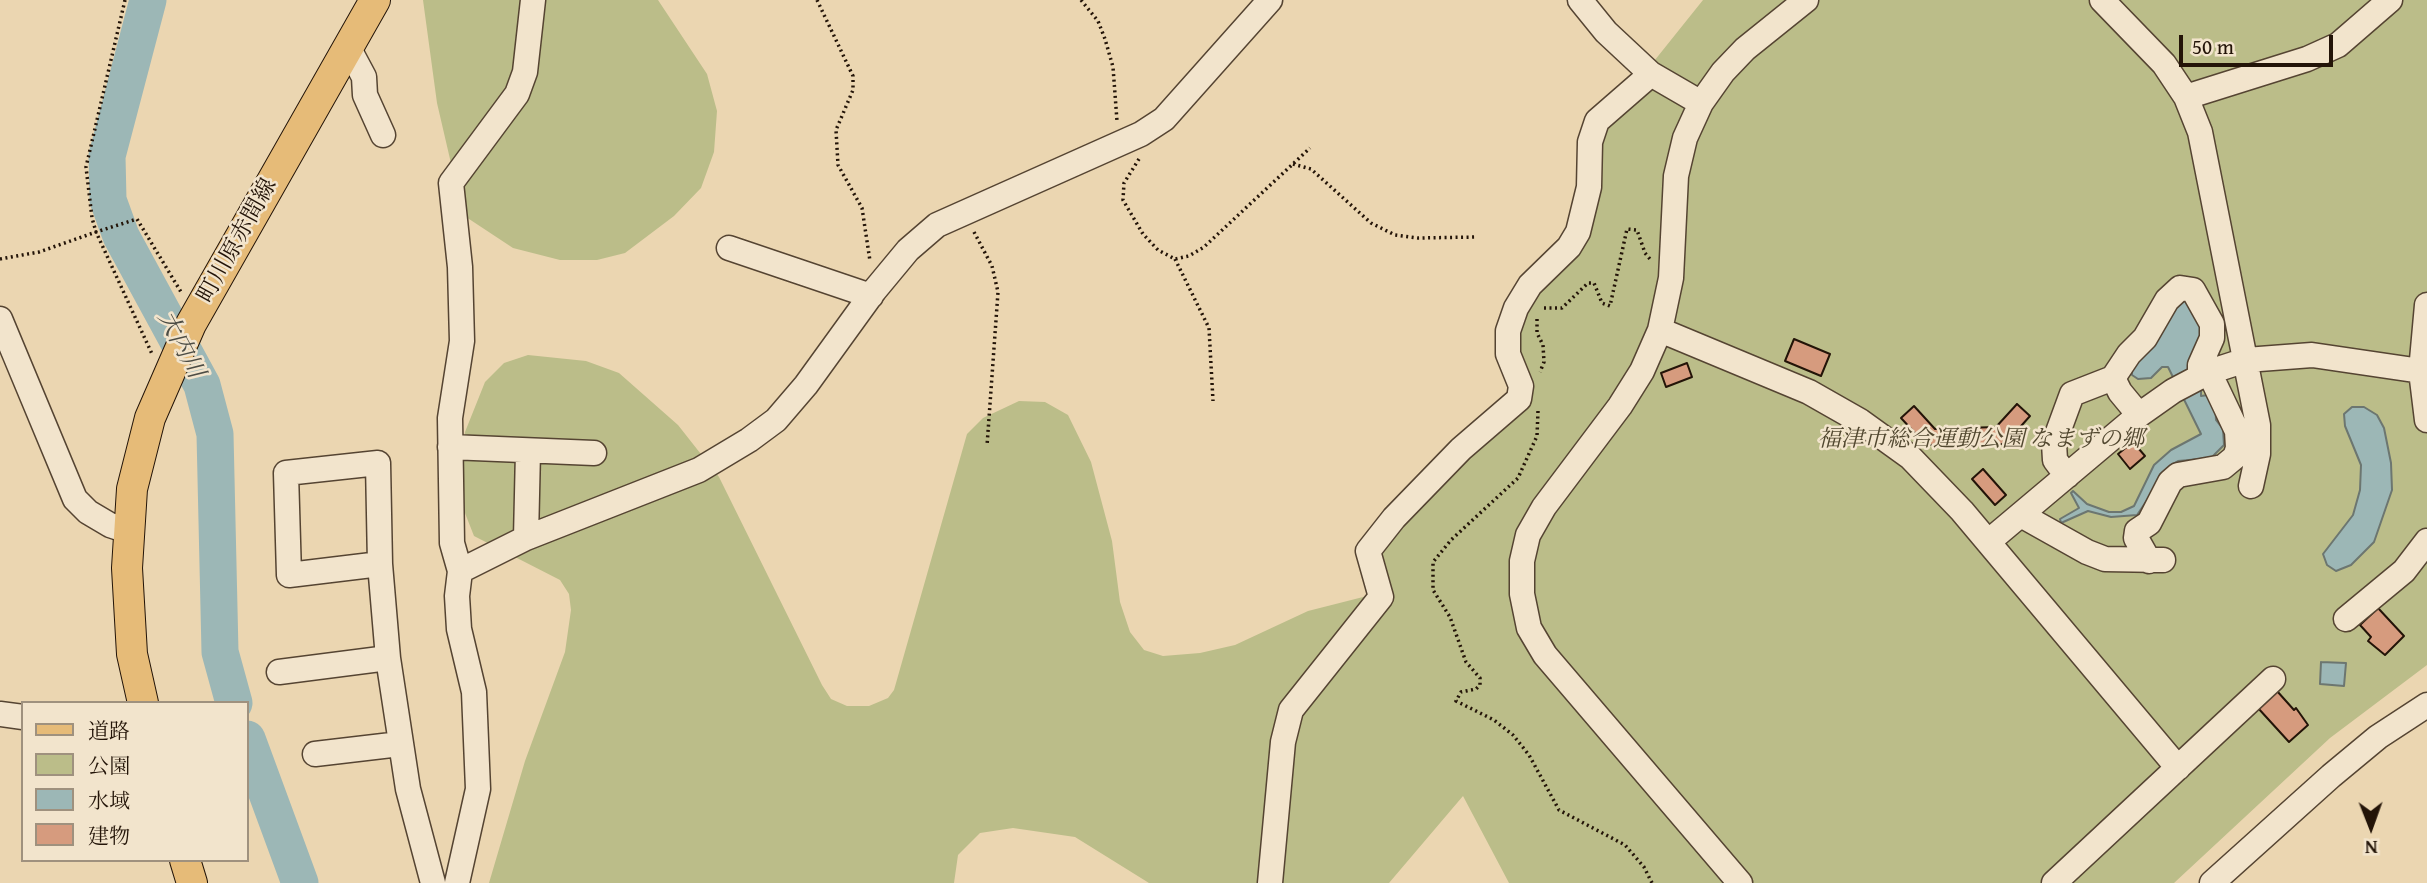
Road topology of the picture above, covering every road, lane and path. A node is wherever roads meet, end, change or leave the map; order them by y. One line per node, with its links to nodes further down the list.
1 (125, 0): 20 (path)
2 (375, 0): 11 (main road, 町川原赤間線)
3 (533, 0): 41 (street)
4 (817, 0): 26 (path)
5 (1081, 0): 16 (path)
6 (1270, 0): 16 (street)
7 (1580, 0): 12 (street)
8 (1806, 0): 14 (street)
9 (2102, 0): 13 (street)
10 (2390, 0): 13 (street)
11 (348, 47): 15 (street); 28 (main road, 町川原赤間線)
12 (1651, 74): 14 (street); 68 (street)
13 (2186, 97): 31 (street)
14 (1701, 103): 25 (street)
15 (383, 135)
16 (1135, 147): 19 (street); 23 (path)
17 (1310, 148): 18 (path)
18 (1293, 164): 21 (path); 23 (path)
19 (963, 212): 26 (street); 40 (path)
20 (96, 232): 24 (path); 28 (path); 33 (path)
21 (1476, 237)
22 (729, 248): 26 (street)
23 (1175, 259): 37 (path)
24 (0, 260)
25 (1672, 261): 29 (street); 34 (path)
26 (872, 293): 48 (street)
27 (2427, 305): 32 (street)
28 (194, 320): 33 (main road, 町川原赤間線)
29 (1660, 330): 50 (street); 69 (street)
30 (2, 334): 47 (street)
31 (2246, 360): 32 (street); 35 (street); 45 (street)
32 (2421, 371): 39 (street)
33 (167, 374): 47 (main road, 町川原赤間線)
34 (1539, 374)
35 (2205, 374): 36 (street); 38 (street); 46 (street)
36 (2113, 378): 38 (street); 44 (street)
37 (1213, 401)
38 (2139, 415): 44 (street)
39 (2427, 420)
40 (987, 446)
41 (450, 447): 42 (street); 52 (street)
42 (528, 451): 43 (street); 48 (street)
43 (594, 453)
44 (2067, 476): 46 (street)
45 (2251, 486)
46 (2021, 515): 50 (street)
47 (128, 531): 57 (main road, 町川原赤間線)
48 (526, 538): 52 (street)
49 (2427, 541): 53 (street)
50 (1988, 542): 63 (street)
51 (380, 564): 51 (street); 54 (street)
52 (460, 571): 67 (street)
53 (2346, 619)
54 (388, 658): 55 (street); 61 (street)
55 (279, 672)
56 (2273, 679): 63 (street)
57 (143, 701)
58 (2427, 705): 71 (street)
59 (0, 714): 60 (street)
60 (21, 717)
61 (400, 744): 62 (street); 66 (street)
62 (315, 754)
63 (2178, 768): 70 (street)
64 (186, 862): 65 (main road)
65 (192, 883)
66 (433, 883)
67 (457, 883)
68 (1270, 883)
69 (1740, 883)
70 (2054, 883)
71 (2212, 883)

